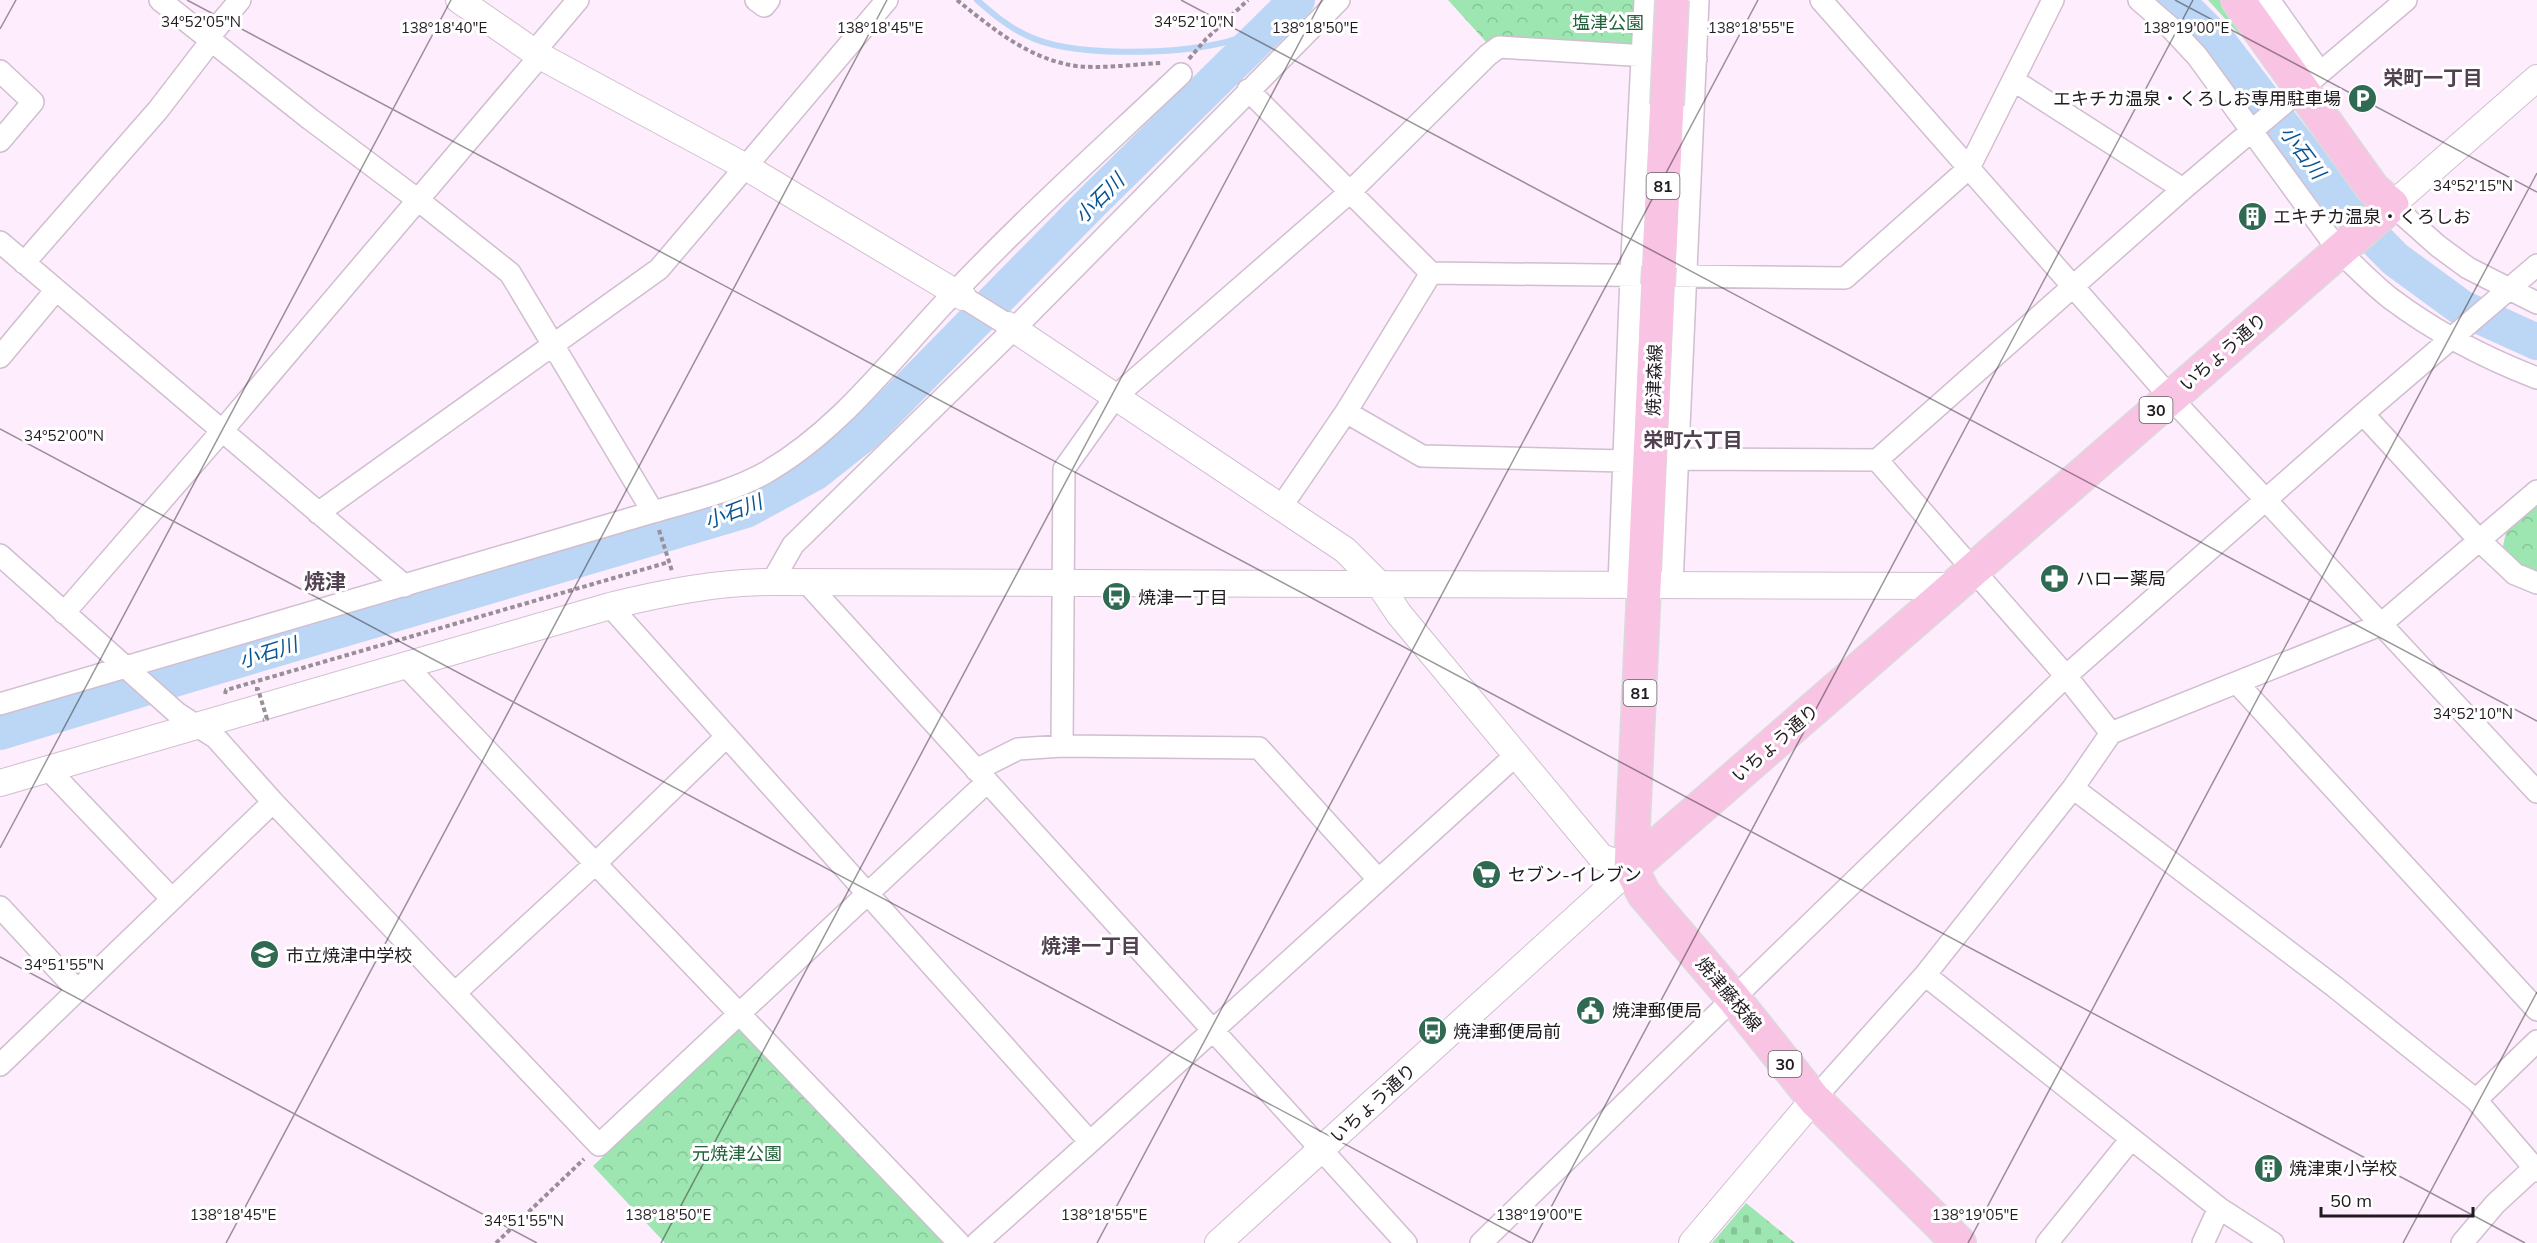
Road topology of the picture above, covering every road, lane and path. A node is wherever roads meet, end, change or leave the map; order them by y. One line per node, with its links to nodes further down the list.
1 (160, 0): 20 (street)
2 (240, 0): 20 (street)
3 (459, 0): 21 (street)
4 (578, 0): 21 (street)
5 (756, 0): 6 (street)
6 (769, 0)
7 (887, 0): 32 (street)
8 (957, 0): 24 (path)
9 (1248, 0): 24 (path)
10 (1339, 0): 29 (street)
11 (1646, 0): 22 (street)
12 (1672, 0): 43 (main road, 焼津森線 / 81, bridge)
13 (1698, 0): 23 (street)
14 (1821, 0): 33 (street)
15 (2053, 0): 27 (street)
16 (2139, 0): 30 (street)
17 (2238, 0): 28 (main road)
18 (2269, 0): 28 (street)
19 (2406, 0): 28 (street)
20 (209, 39): 36 (street); 40 (street)
21 (537, 54): 32 (street); 36 (street)
22 (1643, 57): 23 (street); 35 (street); 43 (street)
23 (1696, 58): 43 (street)
24 (1185, 66): 46 (street)
25 (0, 71): 31 (street)
26 (2537, 78): 37 (street)
27 (2013, 80): 33 (street); 34 (street)
28 (2304, 86): 30 (street); 37 (main road)
29 (1248, 90): 35 (street); 49 (street)
30 (2253, 129): 34 (street); 39 (street)
31 (0, 141)
32 (746, 167): 46 (street); 51 (street)
33 (1969, 168): 43 (street); 44 (street)
34 (2183, 189): 44 (street)
35 (1350, 192): 42 (street); 54 (street)
36 (418, 200): 51 (street); 58 (street)
37 (2384, 211): 39 (main road, 30); 47 (street)
38 (0, 242): 40 (street)
39 (2346, 245): 50 (street); 55 (main road, いちょう通り / 30)
40 (24, 263): 45 (street)
41 (2537, 265): 47 (street)
42 (1431, 273): 43 (street); 56 (street)
43 (1659, 276): 59 (street); 61 (street); 75 (main road, 焼津森線 / 81)
44 (2074, 288): 55 (street); 60 (street)
45 (56, 290): 52 (street); 58 (street)
46 (959, 294): 49 (street); 66 (street)
47 (2501, 296): 48 (street); 50 (street)
48 (2537, 303)
49 (1011, 327): 54 (street); 70 (street)
50 (2458, 333): 53 (street); 57 (street)
51 (553, 345): 65 (street); 66 (street)
52 (0, 357)
53 (2537, 378)
54 (1116, 396): 64 (street); 72 (street)
55 (2171, 398): 63 (street); 69 (main road, いちょう通り / 30)
56 (1346, 412): 61 (street); 64 (street)
57 (2363, 414): 63 (street); 67 (street)
58 (221, 432): 65 (street); 78 (street)
59 (1678, 459): 60 (street); 75 (street)
60 (1877, 460): 69 (street)
61 (1624, 461): 75 (street)
62 (2537, 490): 67 (street)
63 (2267, 500): 79 (street); 82 (street)
64 (1281, 507): 73 (street)
65 (318, 513): 76 (street)
66 (656, 520): 76 (street); 85 (path)
67 (2480, 541): 74 (street); 79 (street)
68 (0, 555): 78 (street)
69 (1964, 578): 75 (street); 82 (street); 100 (main road, いちょう通り / 30)
70 (772, 582): 71 (street); 77 (street)
71 (807, 583): 72 (street); 94 (street)
72 (1064, 583): 73 (street); 91 (street)
73 (1379, 584): 75 (street); 92 (street)
74 (2537, 584)
75 (1645, 585): 100 (main road, 焼津森線 / 81)
76 (405, 586): 81 (street)
77 (610, 606): 80 (street); 90 (street)
78 (64, 613): 81 (street)
79 (2380, 625): 83 (street); 96 (street)
80 (406, 666): 88 (street); 99 (street)
81 (127, 669): 86 (street); 88 (street)
82 (2066, 676): 89 (street); 108 (street)
83 (2237, 683): 89 (street); 109 (street)
84 (255, 689): 87 (path, bridge)
85 (222, 701)
86 (0, 704)
87 (263, 720)
88 (196, 726): 93 (street); 98 (street)
89 (2111, 733): 97 (street)
90 (726, 737): 99 (street); 102 (street)
91 (1062, 746): 94 (street); 101 (street)
92 (1515, 755): 100 (street); 101 (street)
93 (48, 770): 95 (street); 103 (street)
94 (982, 776): 102 (street); 111 (street)
95 (0, 783)
96 (2535, 786)
97 (2073, 788): 105 (street); 115 (street)
98 (273, 802): 103 (street); 107 (street)
99 (596, 863): 107 (street); 110 (street)
100 (1631, 868): 108 (main road, 焼津藤枝線 / 30); 119 (street, いちょう通り)
101 (1378, 879): 111 (street)
102 (868, 896): 110 (street); 117 (street)
103 (172, 899): 106 (street)
104 (0, 907): 106 (street)
105 (1925, 975): 114 (street); 116 (street)
106 (77, 990): 113 (street)
107 (455, 993): 118 (street)
108 (1734, 999): 114 (main road, 焼津藤枝線 / 30); 127 (street)
109 (2537, 1010)
110 (741, 1013): 118 (street); 123 (street)
111 (1212, 1030): 117 (street); 119 (street)
112 (2537, 1041): 115 (street)
113 (0, 1065)
114 (1814, 1099): 128 (street); 129 (main road, 焼津藤枝線 / 30)
115 (2476, 1100): 120 (street)
116 (2130, 1139): 121 (street); 130 (street)
117 (1090, 1142): 124 (street)
118 (599, 1145): 122 (path)
119 (1321, 1150): 125 (street, いちょう通り); 126 (street)
120 (2536, 1169): 133 (street)
121 (2219, 1208): 131 (street); 132 (street)
122 (496, 1243)
123 (959, 1243)
124 (977, 1243)
125 (1218, 1243)
126 (1406, 1243)
127 (1481, 1243)
128 (1692, 1243)
129 (1959, 1243)
130 (2047, 1243)
131 (2203, 1243)
132 (2273, 1243)
133 (2462, 1243)

